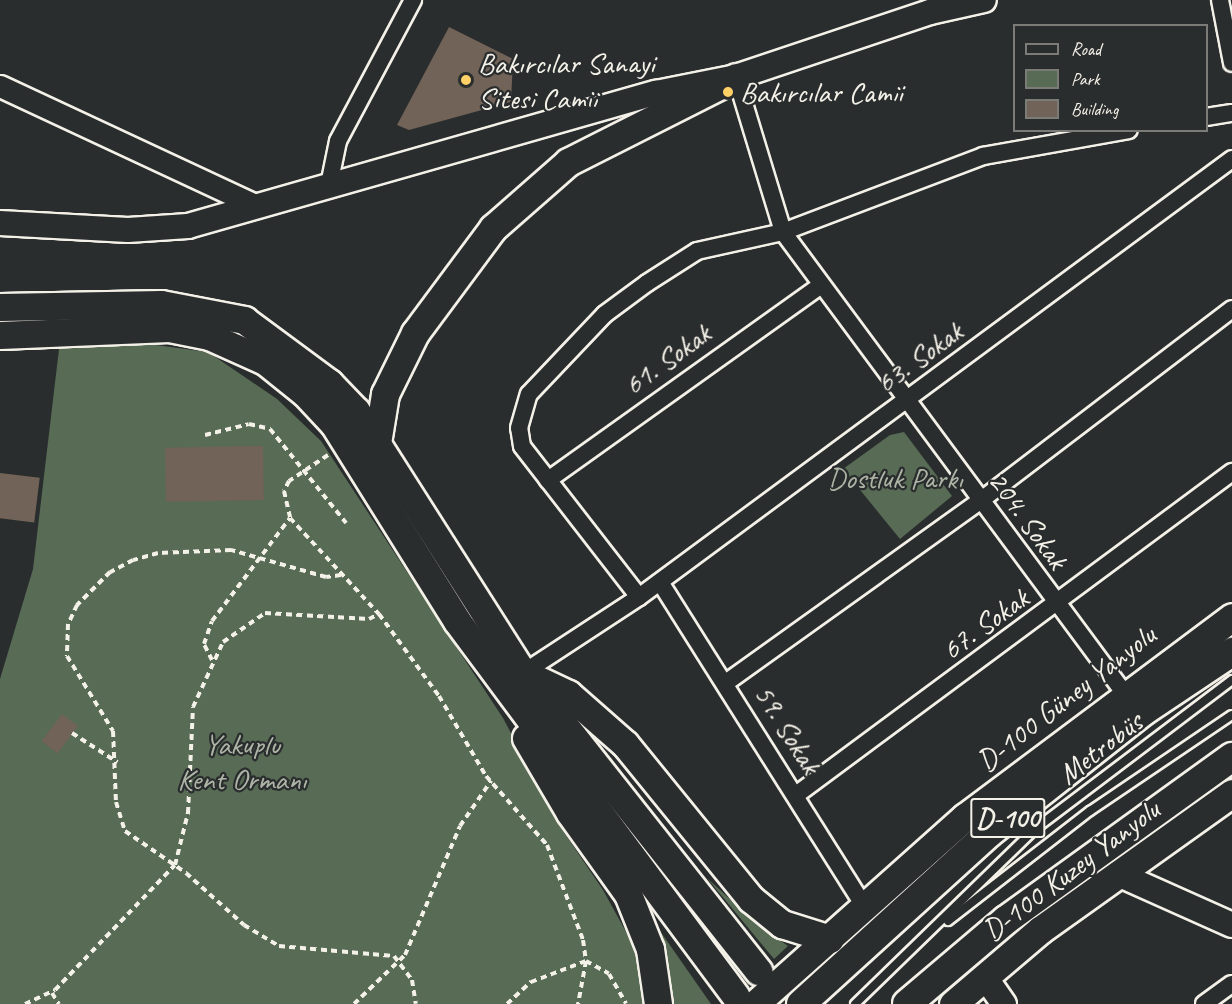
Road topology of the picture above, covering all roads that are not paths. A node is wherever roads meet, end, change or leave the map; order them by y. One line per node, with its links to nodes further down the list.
1 (413, 0): 11 (street)
2 (984, 0): 5 (main road)
3 (1220, 0): 4 (street)
4 (1232, 63)
5 (736, 77): 11 (main road); 14 (street, 204. Sokak); 20 (main road)
6 (0, 86): 12 (street)
7 (1232, 113): 8 (street)
8 (1208, 117)
9 (1118, 132): 14 (street)
10 (1232, 159): 19 (street, 63. Sokak)
11 (329, 185): 12 (main road)
12 (253, 204): 13 (main road)
13 (0, 223)
14 (783, 232): 15 (street, 204. Sokak); 22 (street)
15 (821, 285): 19 (street, 204. Sokak); 22 (street, 61. Sokak)
16 (0, 307): 20 (main road)
17 (1232, 309): 23 (street)
18 (0, 335): 29 (main road)
19 (906, 400): 23 (street, 204. Sokak); 24 (street, 63. Sokak)
20 (378, 443): 30 (main road)
21 (1232, 472): 26 (street, 67. Sokak)
22 (548, 480): 25 (street)
23 (980, 501): 26 (street, 204. Sokak); 32 (street)
24 (660, 582): 25 (street, 63. Sokak); 32 (street, 59. Sokak)
25 (639, 597): 30 (street, 63. Sokak)
26 (1056, 605): 33 (street, 204. Sokak); 37 (street, 67. Sokak)
27 (1232, 617): 33 (main road, D-100 Güney Yanyolu)
28 (1232, 652): 48 (highway, D-100)
29 (493, 670): 46 (main road); 47 (main road)
30 (523, 673): 42 (main road); 43 (main road)
31 (1232, 680): 41 (lane, Metrobüs)
32 (727, 682): 37 (street, 59. Sokak)
33 (1125, 694): 39 (main road, D-100 Güney Yanyolu)
34 (1232, 715): 41 (lane, Metrobüs)
35 (1232, 757): 50 (highway, D-100)
36 (1232, 793): 38 (main road, D-100 Kuzey Yanyolu)
37 (796, 795): 39 (street, 59. Sokak)
38 (1118, 874): 40 (main road); 44 (main road, D-100 Kuzey Yanyolu)
39 (865, 908): 42 (main road, D-100 Güney Yanyolu)
40 (1232, 925)
41 (926, 938): 49 (lane, Metrobüs)
42 (830, 939): 46 (main road, D-100 Güney Yanyolu)
43 (758, 971)
44 (985, 977): 51 (main road, D-100 Kuzey Yanyolu); 52 (main road)
45 (1232, 984): 53 (street)
46 (746, 1000)
47 (658, 1004)
48 (801, 1004)
49 (855, 1004)
50 (907, 1004)
51 (953, 1004)
52 (1004, 1004)
53 (1204, 1004)

